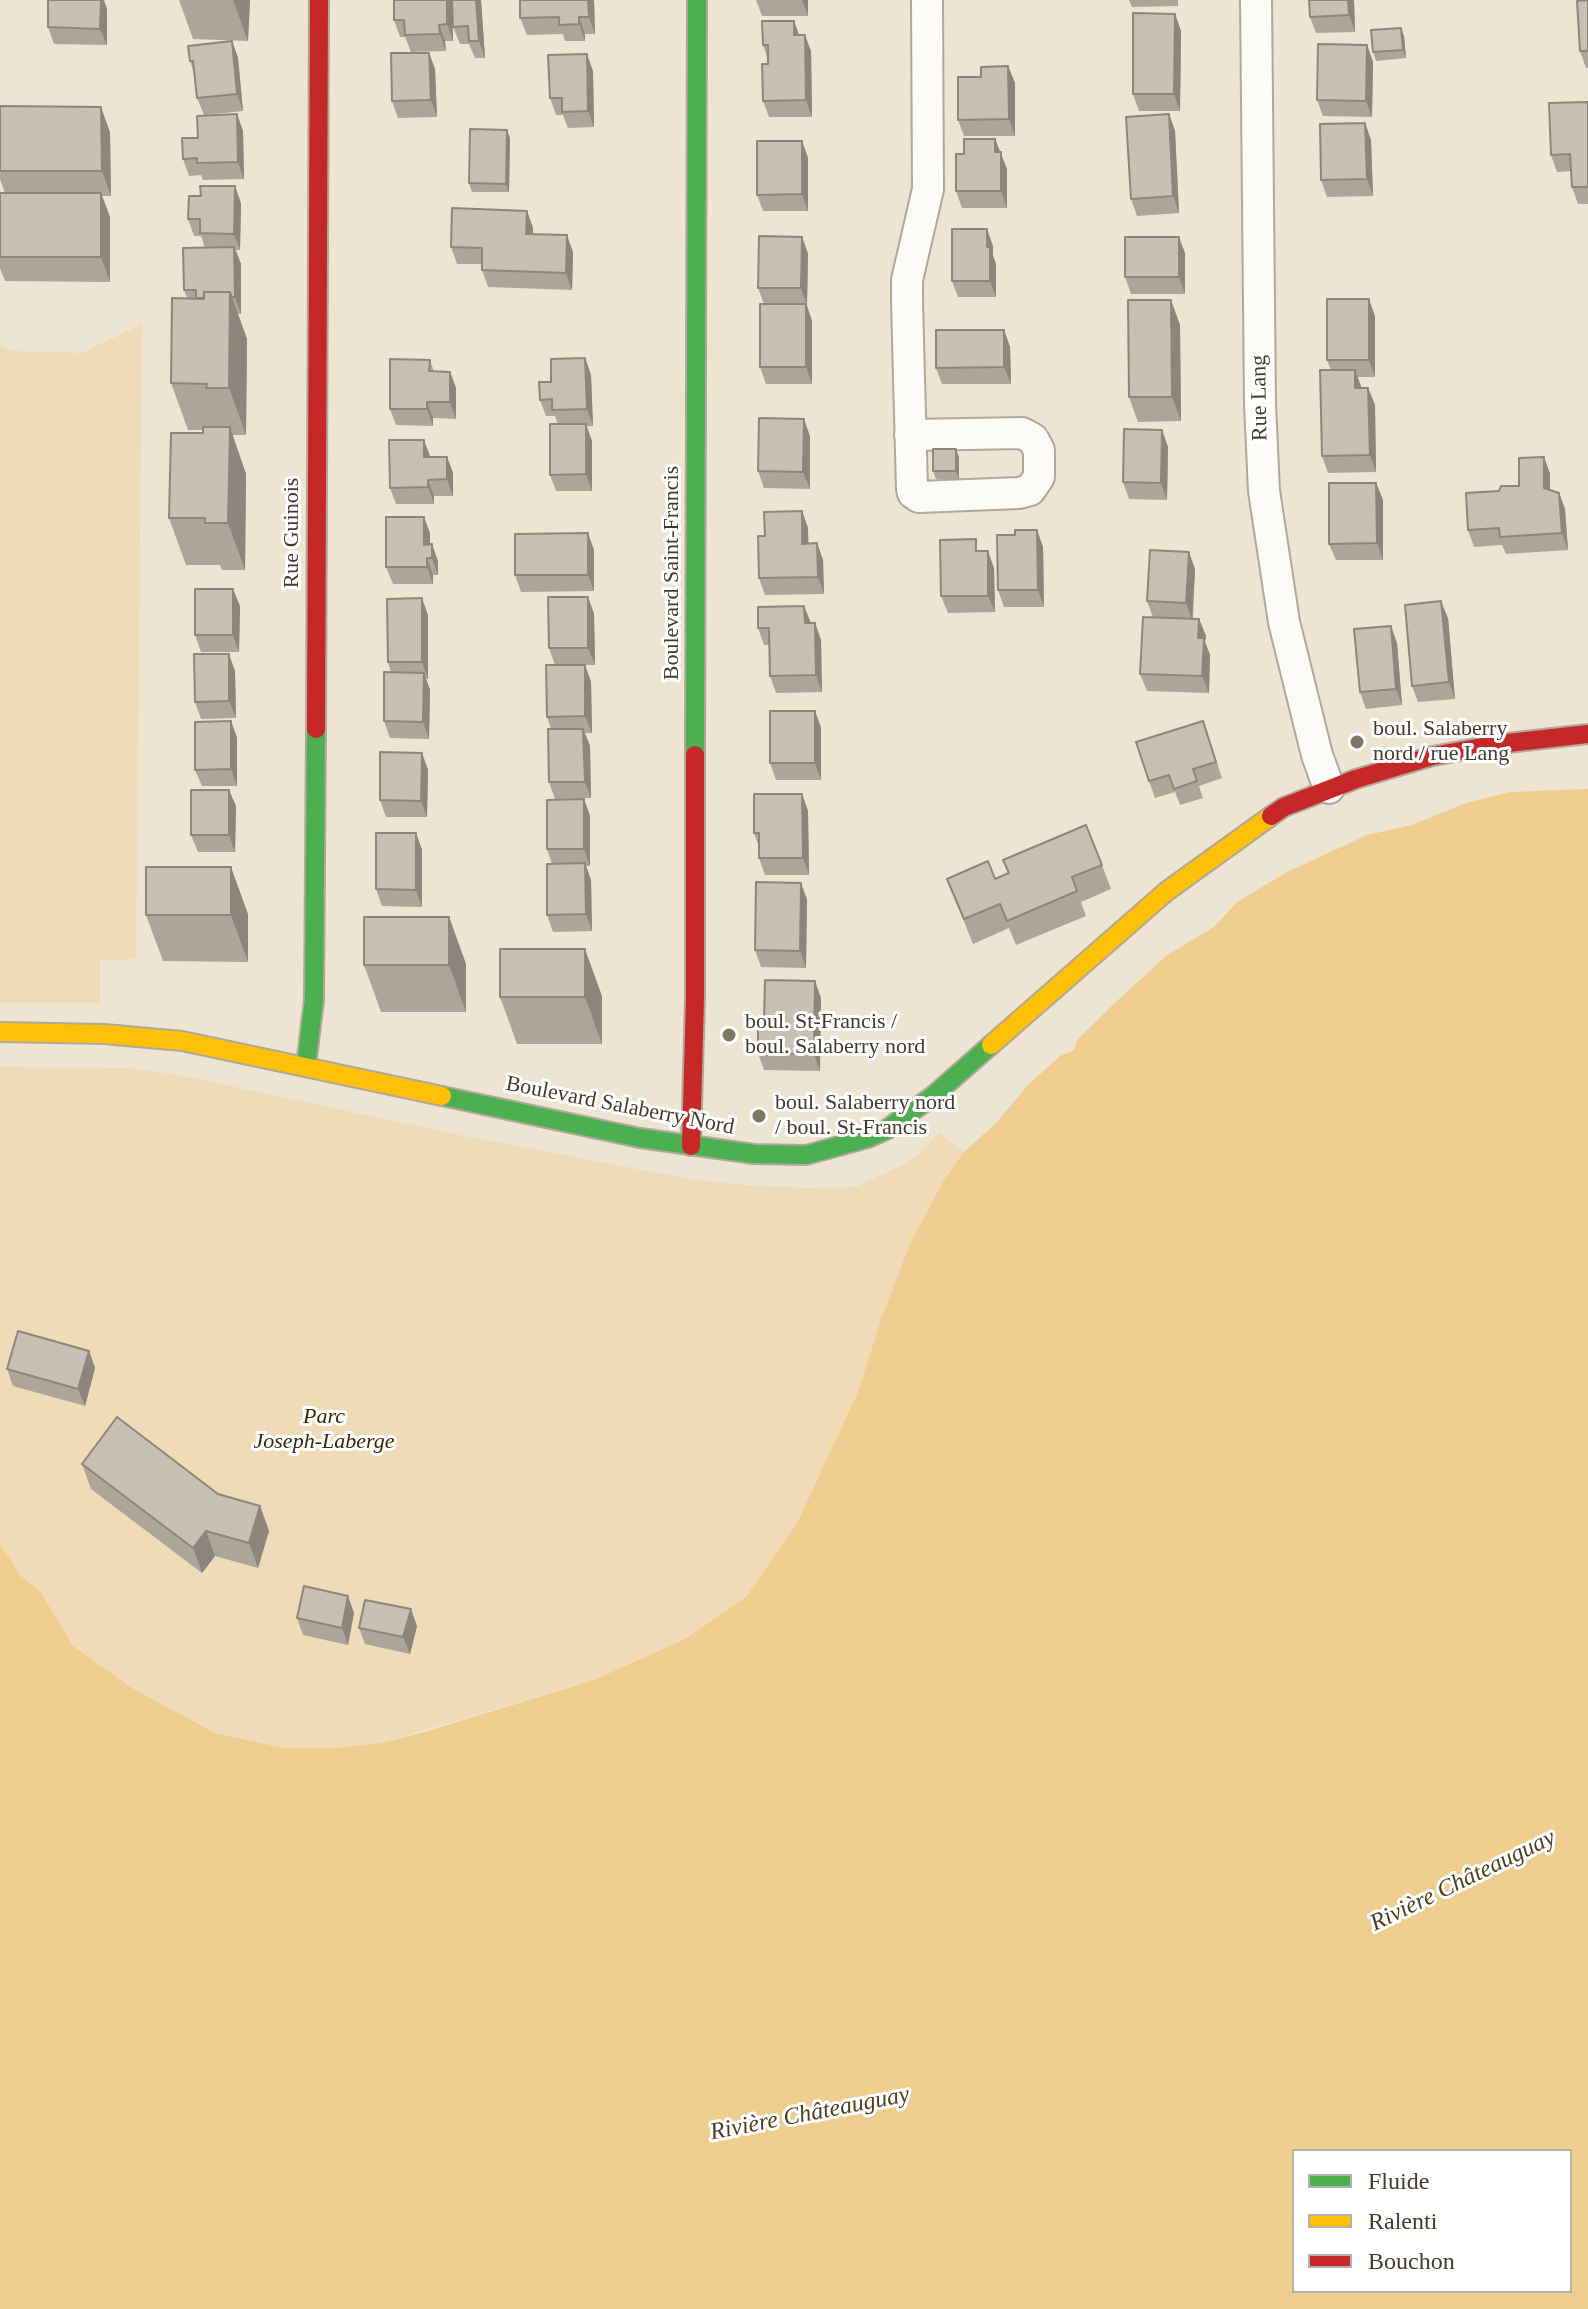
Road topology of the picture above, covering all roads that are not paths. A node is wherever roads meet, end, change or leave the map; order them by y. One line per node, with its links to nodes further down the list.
1 (319, 0): 9 (street, Rue Guinois)
2 (697, 0): 10 (street, Boulevard Saint-Francis)
3 (927, 0): 5 (street)
4 (1256, 0): 7 (street, Rue Lang)
5 (910, 435)
6 (1588, 734): 7 (street, Boulevard Salaberry Nord)
7 (1329, 788): 10 (street, Boulevard Salaberry Nord)
8 (0, 1032): 9 (street, Boulevard Salaberry Nord)
9 (306, 1066): 10 (street, Boulevard Salaberry Nord)
10 (691, 1146)

